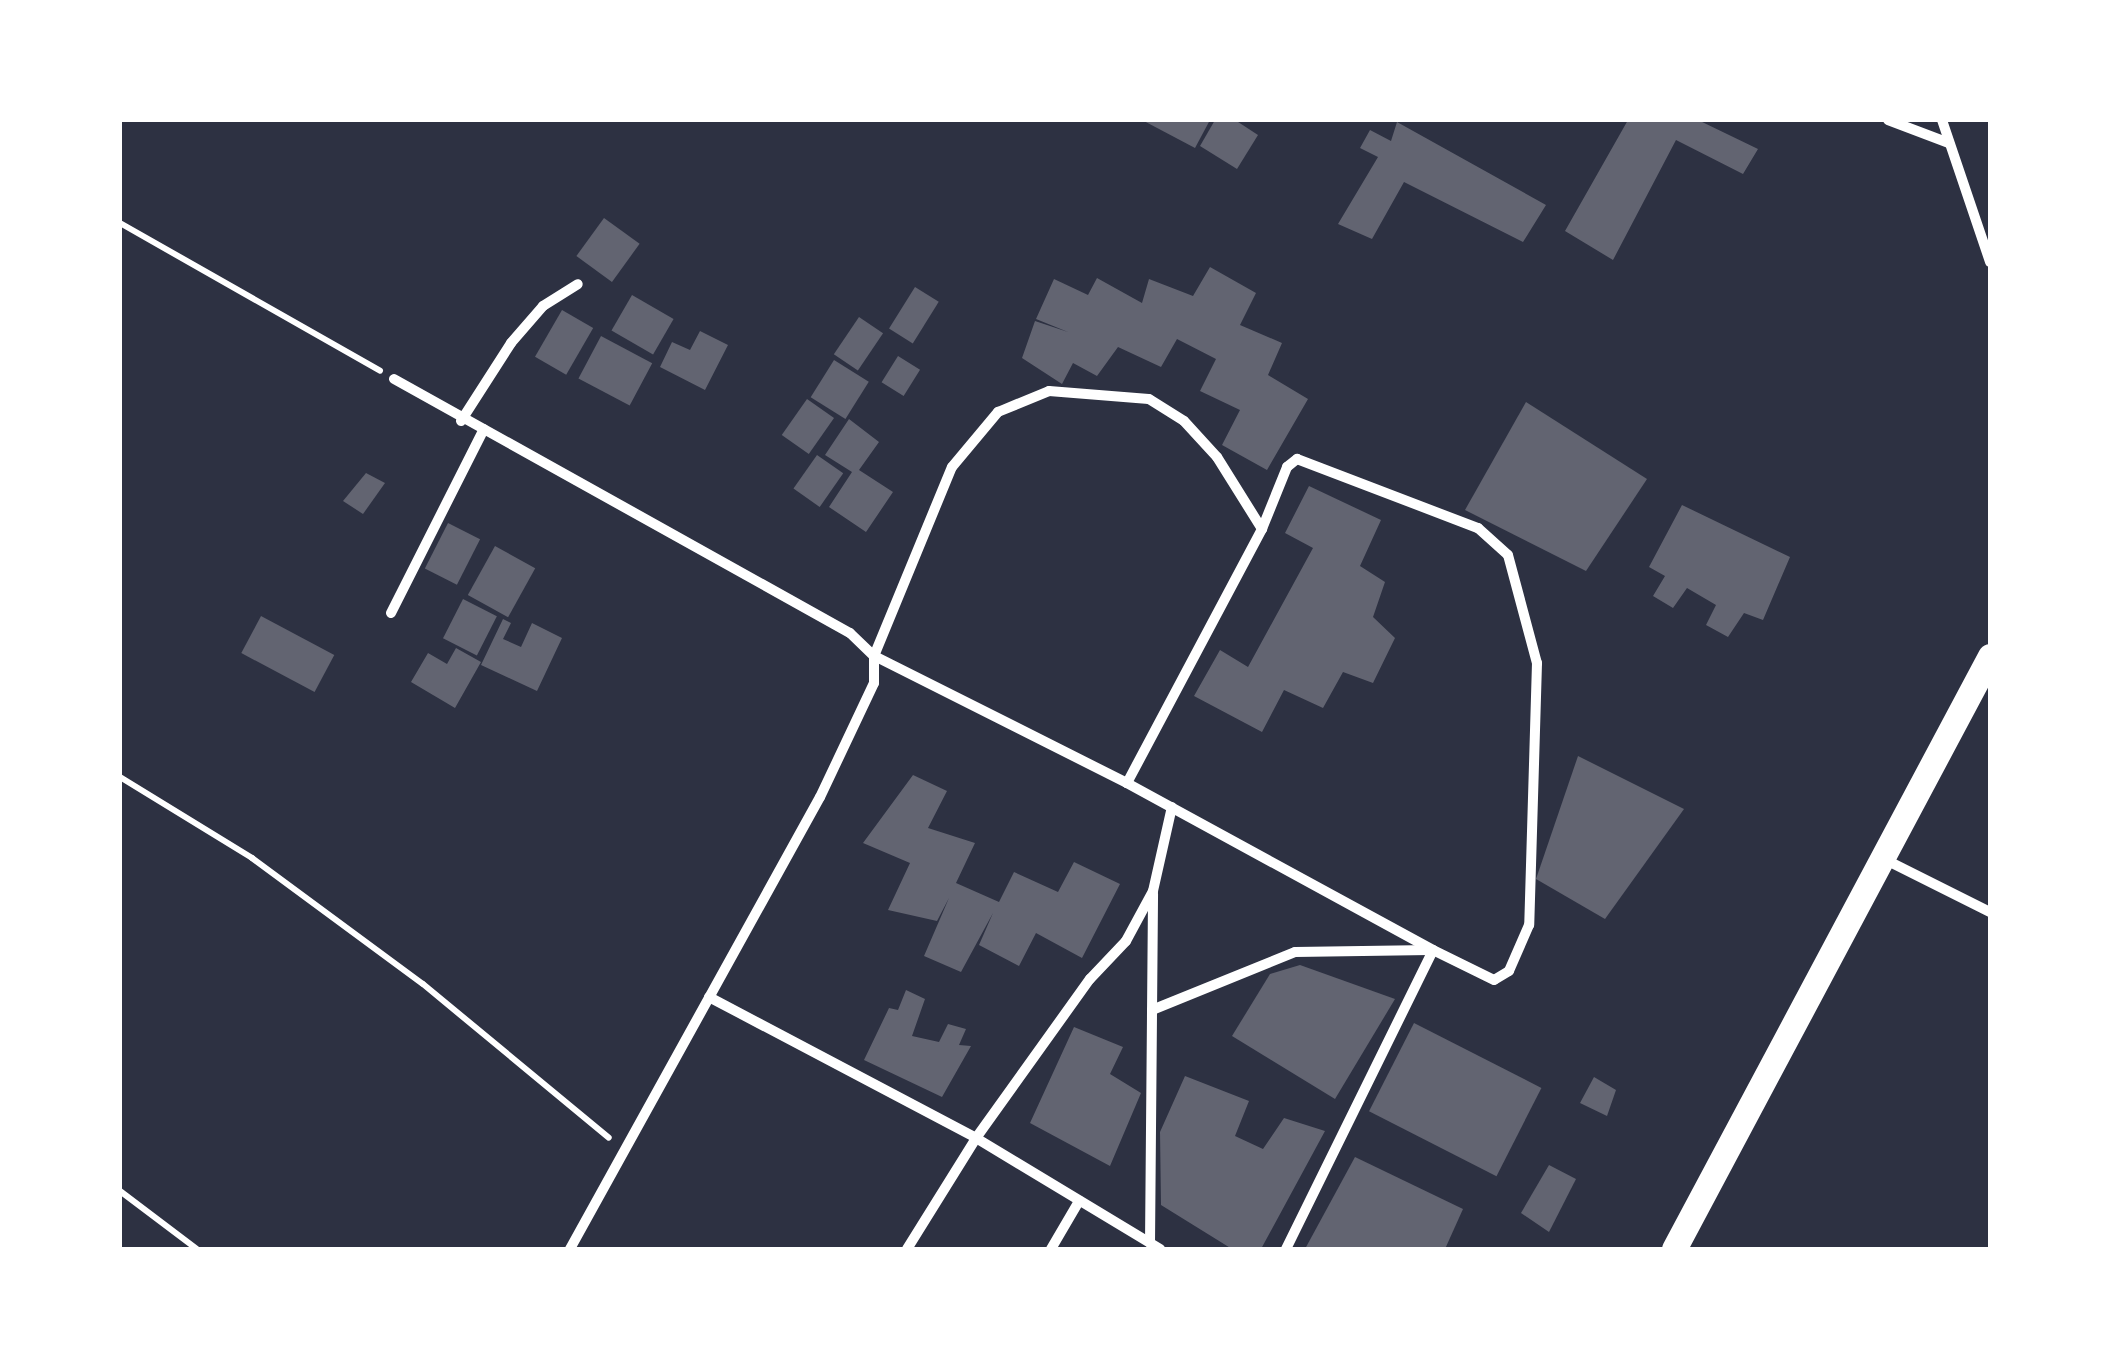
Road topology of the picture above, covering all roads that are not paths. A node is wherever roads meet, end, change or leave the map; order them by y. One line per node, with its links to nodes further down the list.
1 (1888, 120): 3 (street)
2 (1942, 120): 3 (street)
3 (1948, 143): 4 (street)
4 (1990, 262)
5 (578, 284): 7 (street)
6 (394, 379): 7 (street)
7 (461, 421): 8 (street)
8 (484, 429): 10 (street); 11 (street)
9 (1262, 529): 11 (street); 13 (street); 18 (street)
10 (391, 613)
11 (874, 656): 13 (street); 19 (street)
12 (1987, 669): 15 (main road)
13 (1128, 783): 14 (street)
14 (1172, 807): 16 (street); 18 (street)
15 (1882, 858): 17 (street); 28 (main road)
16 (1152, 891): 20 (street); 21 (street)
17 (1990, 912)
18 (1433, 950): 20 (street); 27 (street)
19 (709, 997): 21 (street); 24 (street)
20 (1152, 1010): 23 (street)
21 (976, 1138): 22 (street); 25 (street)
22 (1079, 1201): 23 (street); 26 (street)
23 (1155, 1246)
24 (570, 1249)
25 (907, 1249)
26 (1051, 1249)
27 (1286, 1249)
28 (1674, 1249)

